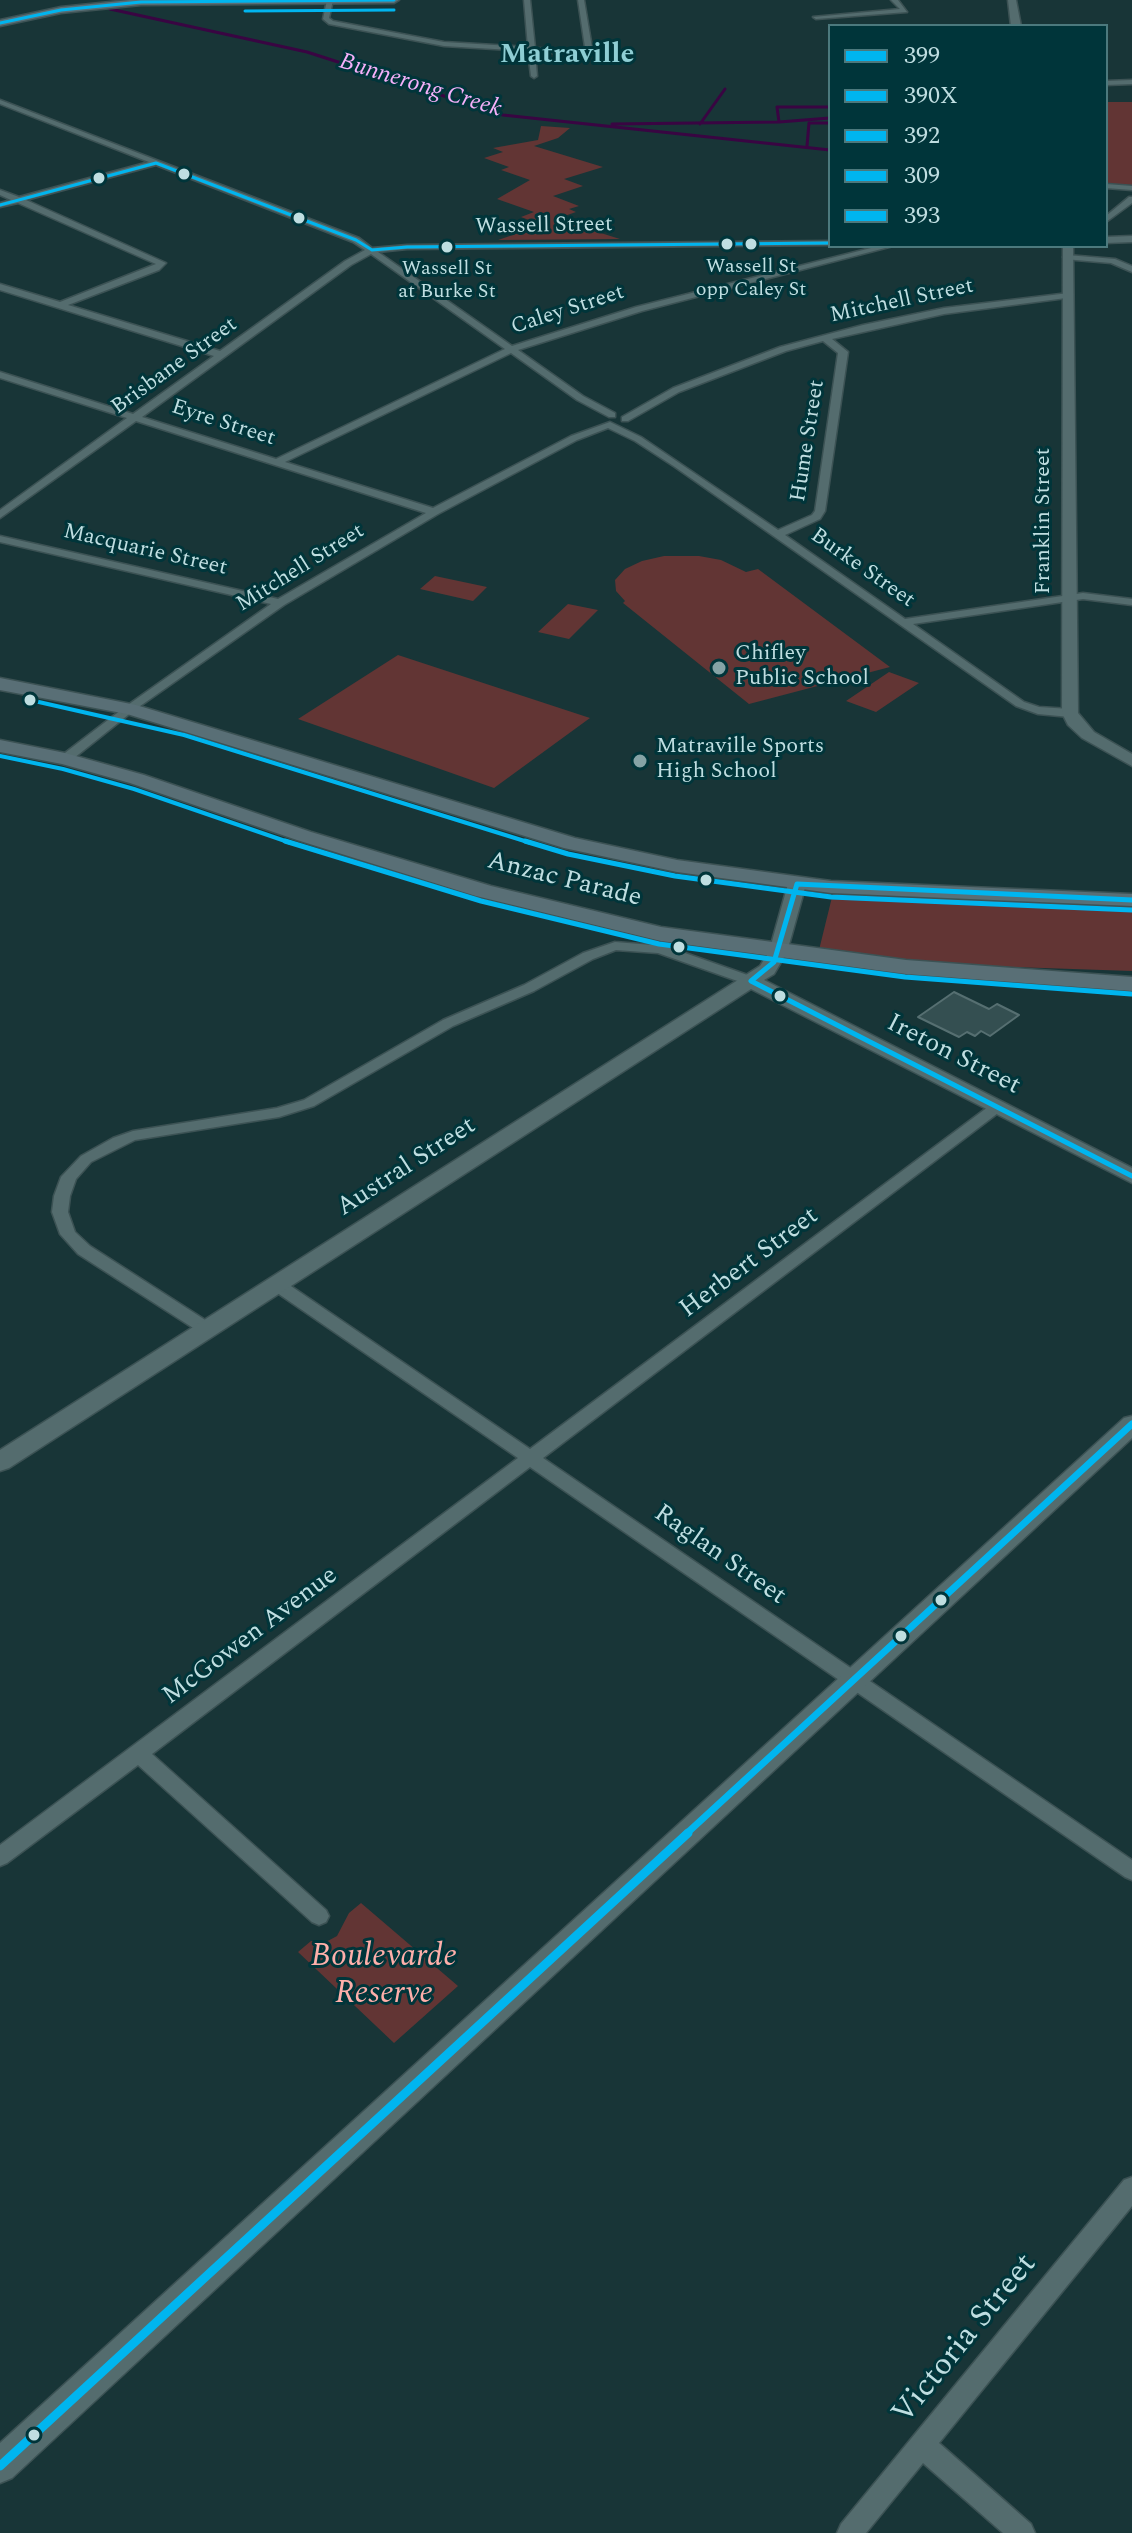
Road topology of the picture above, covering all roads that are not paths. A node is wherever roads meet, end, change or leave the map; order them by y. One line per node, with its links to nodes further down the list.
1 (78, 0): 2 (main road)
2 (112, 0): 10 (main road)
3 (330, 0): 4 (main road); 10 (main road); 14 (street)
4 (394, 0)
5 (527, 0): 14 (street)
6 (581, 0): 14 (street)
7 (894, 0): 11 (street)
8 (1012, 0): 13 (street)
9 (16, 6): 12 (main road)
10 (46, 6): 12 (main road)
11 (816, 17)
12 (0, 18)
13 (1016, 24)
14 (530, 52): 15 (street)
15 (534, 76)
16 (1132, 82): 17 (street)
17 (1108, 83)
18 (0, 102): 19 (street)
19 (156, 163): 23 (street); 31 (street)
20 (1108, 186): 21 (street)
21 (1132, 188)
22 (0, 192): 23 (street)
23 (17, 199): 25 (street); 36 (street)
24 (1132, 199): 26 (street)
25 (0, 205)
26 (1108, 218)
27 (1132, 239): 28 (street)
28 (1108, 240)
29 (828, 243): 31 (street, Wassell Street)
30 (881, 248): 38 (street, Caley Street)
31 (372, 250): 38 (street, Burke Street); 39 (street, Brisbane Street)
32 (1063, 250): 33 (street); 35 (street, Franklin Street)
33 (1132, 269)
34 (0, 287): 36 (street)
35 (1066, 295): 37 (street, Mitchell Street); 48 (street, Franklin Street)
36 (61, 305): 39 (street)
37 (825, 338): 42 (street, Mitchell Street); 46 (street, Hume Street)
38 (512, 349): 42 (street, Burke Street); 43 (street, Caley Street)
39 (222, 355): 41 (street, Brisbane Street)
40 (0, 375): 41 (street, Eyre Street)
41 (137, 417): 43 (street, Eyre Street); 45 (street, Brisbane Street)
42 (611, 420): 44 (street, Mitchell Street); 46 (street, Burke Street)
43 (277, 462): 44 (street, Eyre Street)
44 (434, 512): 50 (street, Mitchell Street)
45 (0, 515)
46 (778, 534): 51 (street, Burke Street)
47 (0, 539): 50 (street, Macquarie Street)
48 (1067, 598): 49 (street); 51 (street); 54 (street, Franklin Street)
49 (1132, 602)
50 (280, 603): 53 (street, Mitchell Street)
51 (904, 622): 54 (street, Burke Street)
52 (0, 684): 53 (main road, Anzac Parade)
53 (129, 709): 56 (street, Mitchell Street); 58 (main road, Anzac Parade)
54 (1070, 713): 57 (street)
55 (0, 746): 56 (main road, Anzac Parade)
56 (65, 759): 60 (main road, Anzac Parade)
57 (1132, 761)
58 (797, 884): 59 (main road, Anzac Parade); 60 (street, Austral Street)
59 (1132, 900)
60 (778, 952): 61 (street, Austral Street); 62 (main road, Anzac Parade)
61 (751, 981): 63 (street, Ireton Street); 65 (street, Austral Street); 66 (street)
62 (1127, 983)
63 (997, 1107): 64 (street, Ireton Street); 68 (street, Herbert Street)
64 (1132, 1176)
65 (276, 1284): 66 (street, Austral Street); 68 (street, Raglan Street)
66 (207, 1329): 69 (street, Austral Street)
67 (1132, 1424): 70 (street)
68 (532, 1459): 70 (street, Raglan Street); 71 (street, McGowen Avenue)
69 (0, 1462)
70 (854, 1680): 73 (street, Raglan Street); 77 (street)
71 (138, 1753): 72 (street, McGowen Avenue); 74 (street)
72 (0, 1857)
73 (1132, 1871)
74 (319, 1916)
75 (1132, 2188): 76 (street, Victoria Street)
76 (922, 2445): 78 (street, Victoria Street); 79 (street)
77 (0, 2466)
78 (850, 2533)
79 (1022, 2533)

